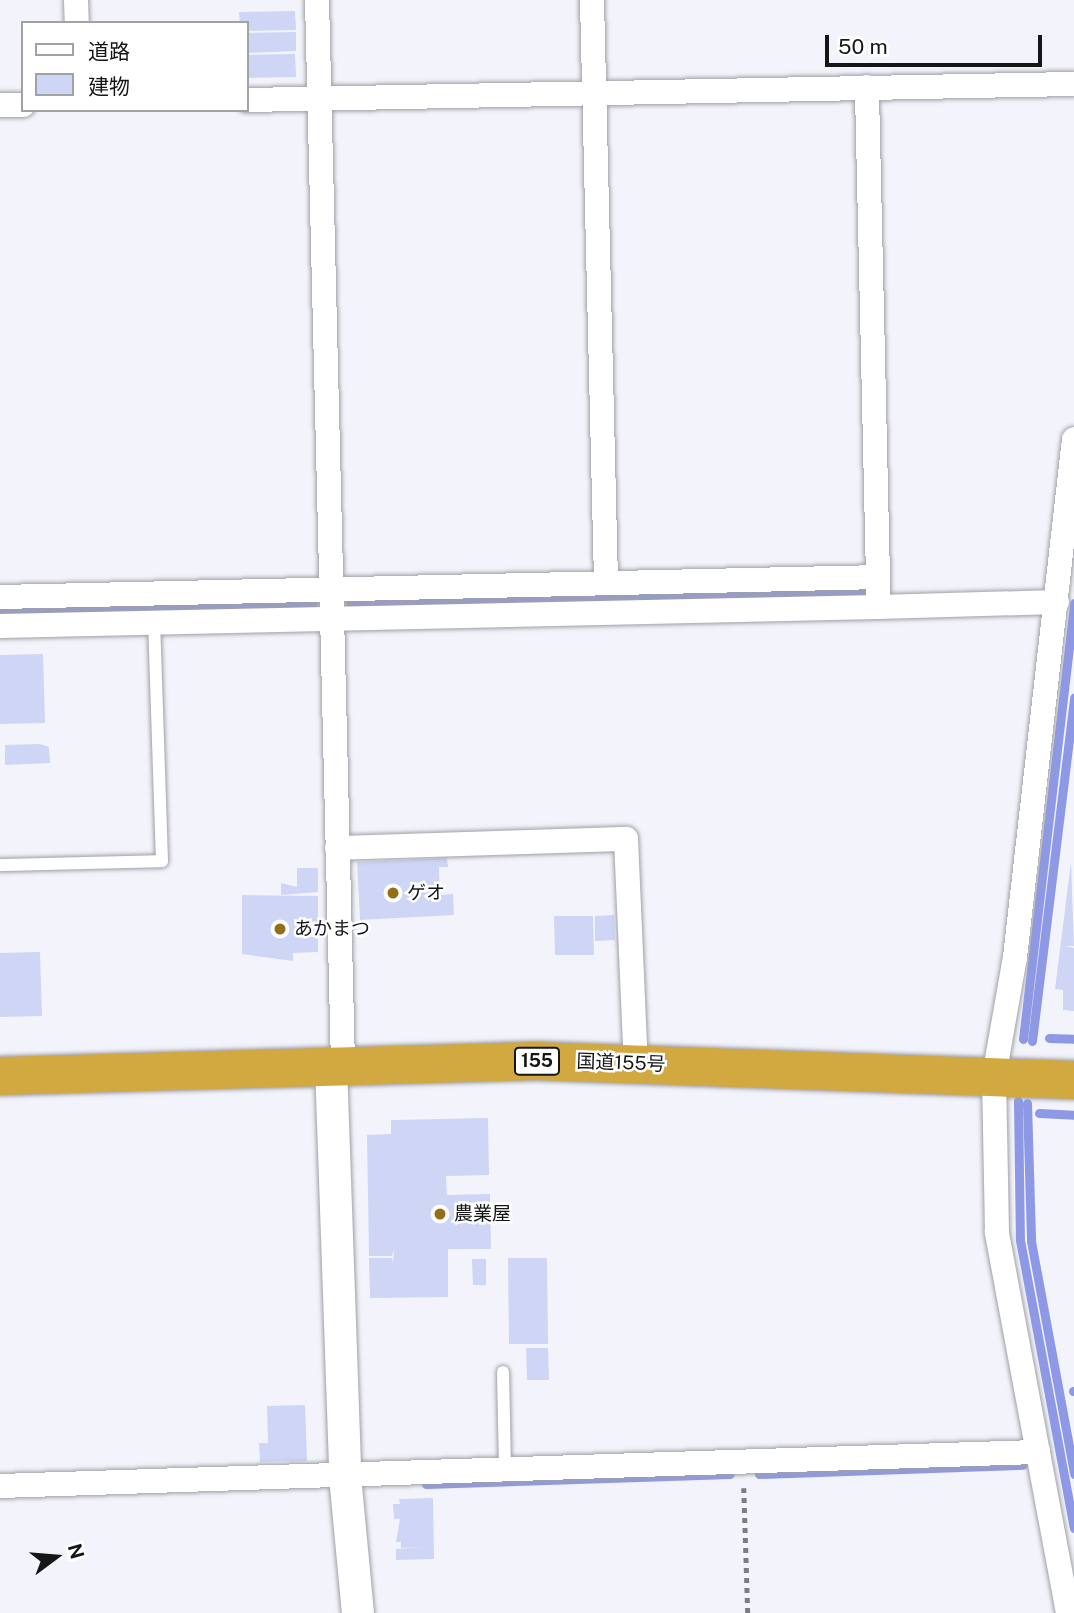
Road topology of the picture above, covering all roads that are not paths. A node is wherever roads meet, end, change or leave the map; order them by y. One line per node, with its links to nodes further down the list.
1 (76, 0): 4 (street)
2 (317, 0): 8 (street)
3 (592, 0): 7 (street)
4 (77, 21)
5 (1074, 84): 6 (street)
6 (867, 88): 7 (street); 13 (street)
7 (594, 93): 8 (street); 14 (street)
8 (320, 99): 9 (street); 15 (street)
9 (248, 100)
10 (0, 105): 11 (street)
11 (21, 105)
12 (1074, 439): 16 (street)
13 (878, 577): 14 (street); 18 (street)
14 (606, 583): 15 (street)
15 (331, 589): 17 (street); 19 (street)
16 (1064, 594): 18 (street); 27 (street)
17 (0, 597)
18 (878, 607): 19 (street)
19 (332, 619): 20 (street); 22 (street)
20 (154, 623): 21 (street); 23 (lane)
21 (0, 626)
22 (337, 848): 24 (street); 25 (street)
23 (0, 865)
24 (337, 1064): 25 (highway, 国道155号 / 155); 26 (highway, 国道155号 / 155); 32 (street)
25 (636, 1064): 27 (highway, 国道155号 / 155)
26 (0, 1076)
27 (994, 1076): 28 (highway, 国道155号 / 155); 30 (street)
28 (1074, 1080)
29 (503, 1372): 31 (lane)
30 (1038, 1452): 31 (street); 35 (street)
31 (505, 1470): 32 (street)
32 (345, 1476): 33 (street); 34 (street)
33 (0, 1486)
34 (358, 1613)
35 (1068, 1613)

